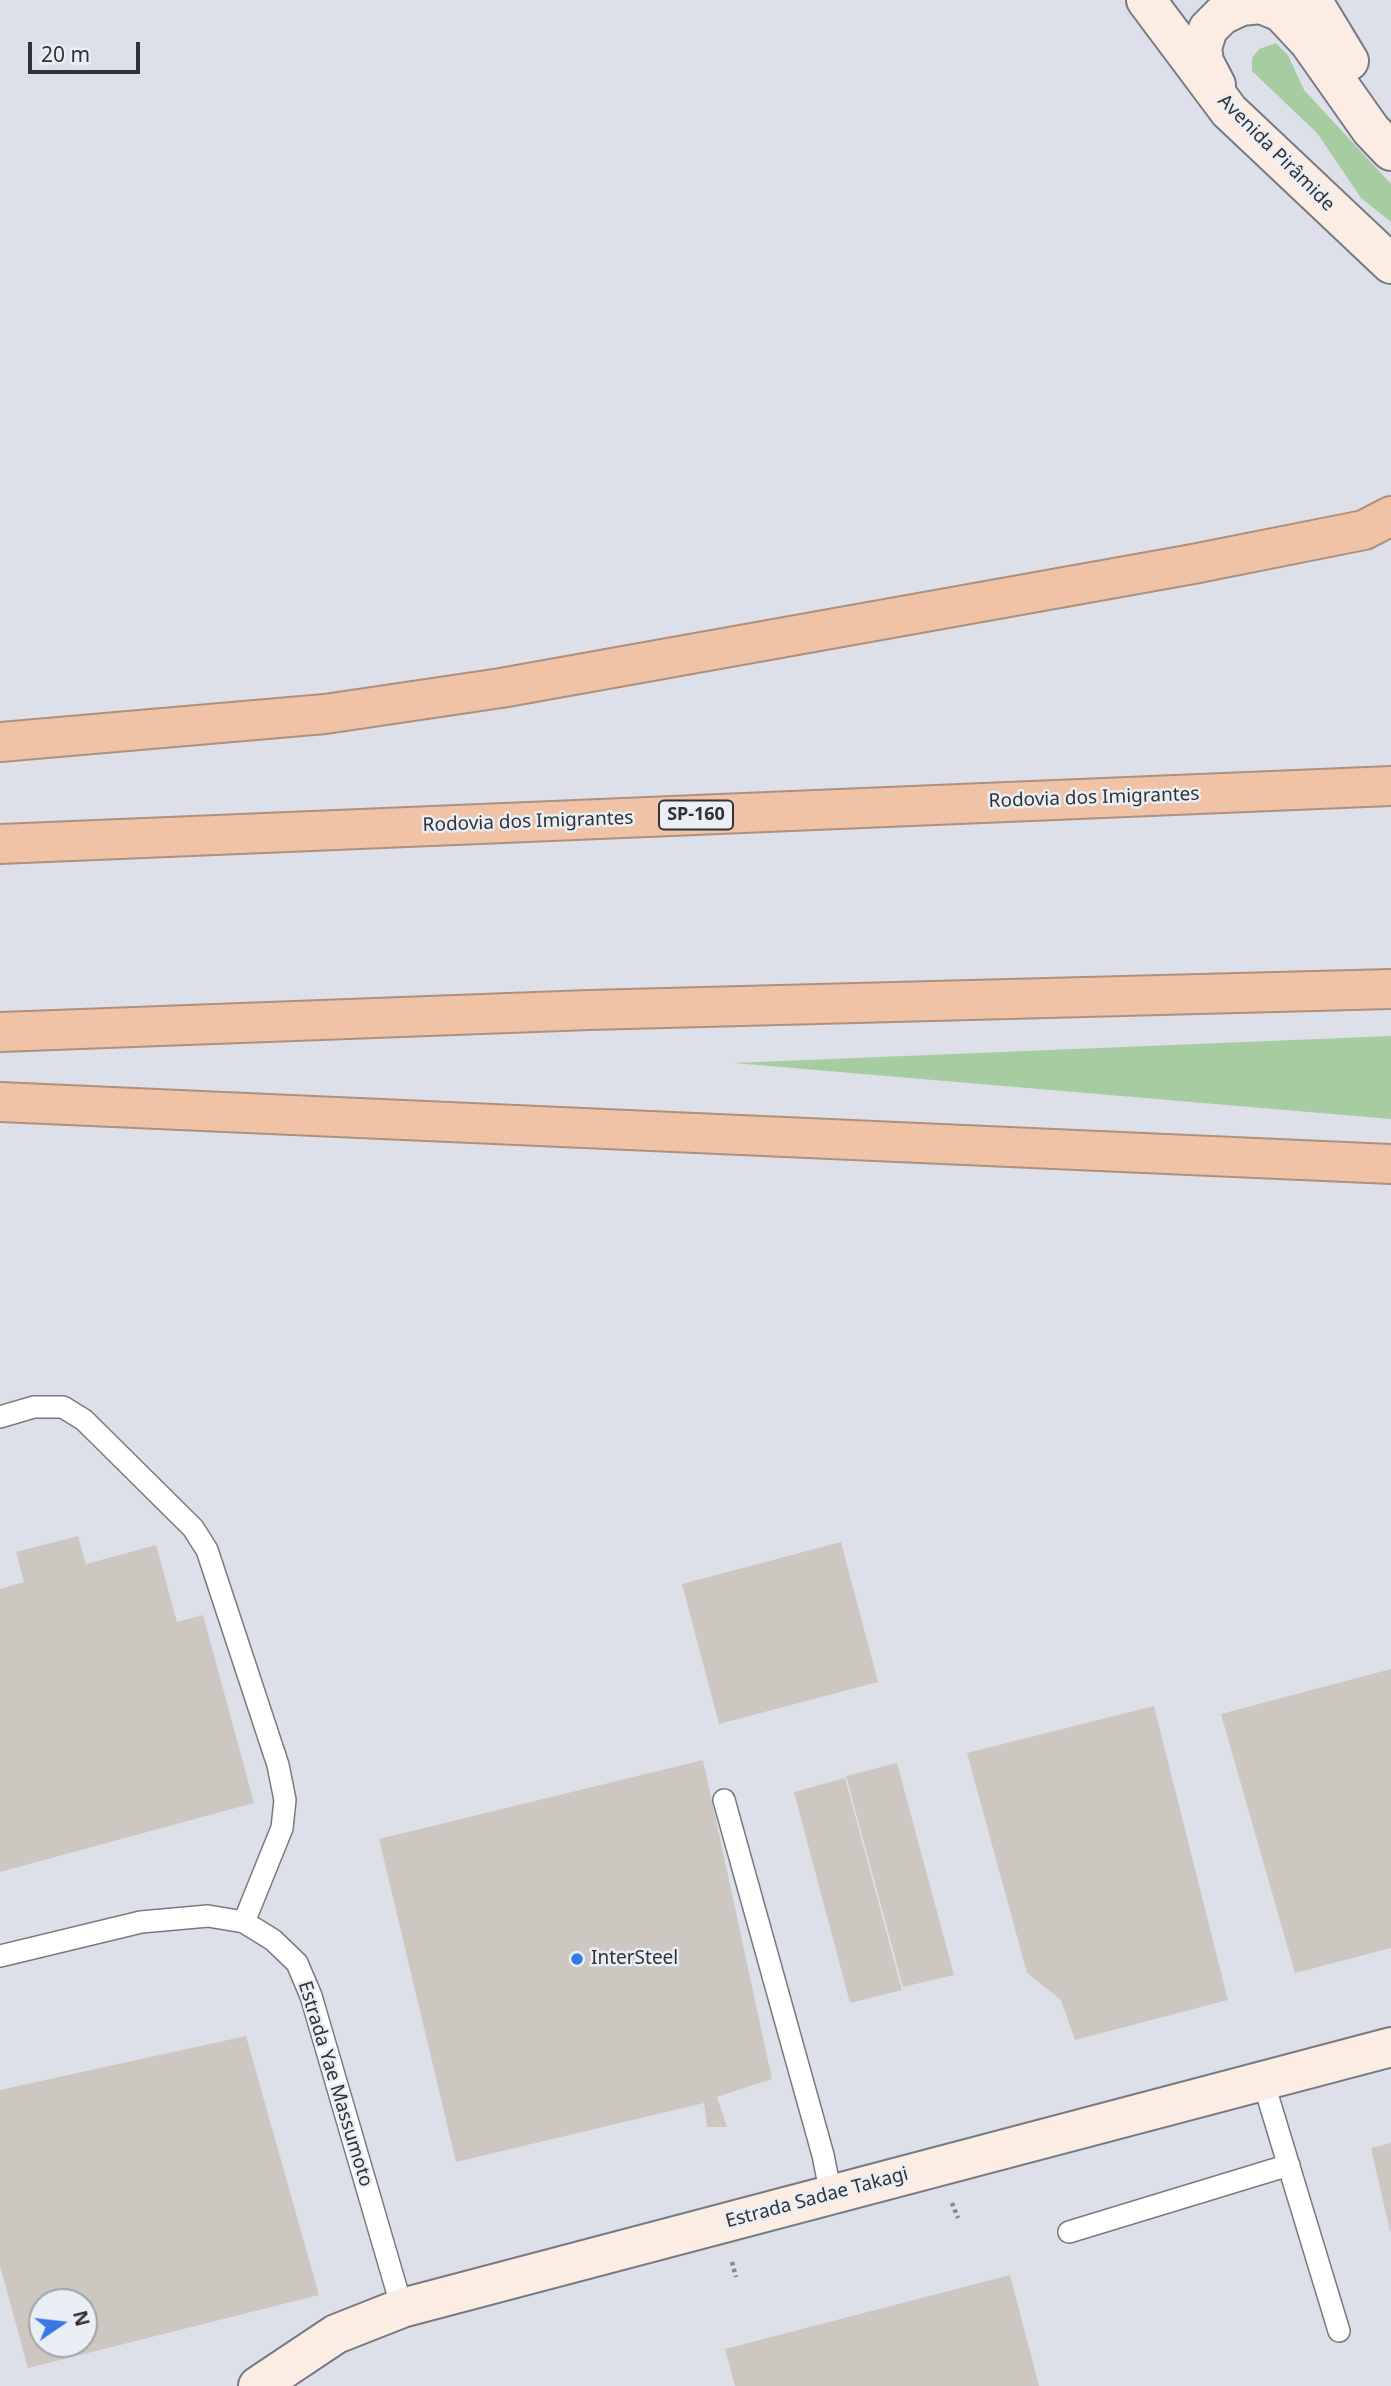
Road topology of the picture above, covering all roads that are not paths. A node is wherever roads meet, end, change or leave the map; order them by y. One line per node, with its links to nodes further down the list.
1 (1146, 0): 3 (street, Avenida Pirâmide)
2 (1312, 0): 4 (street)
3 (1229, 111): 5 (street); 6 (street, Avenida Pirâmide)
4 (1391, 128)
5 (1391, 151)
6 (1391, 264)
7 (1391, 516): 8 (highway)
8 (0, 742)
9 (1391, 786): 10 (highway, Rodovia dos Imigrantes / SP-160)
10 (0, 844)
11 (1391, 989): 12 (highway)
12 (0, 1032)
13 (0, 1102): 14 (highway)
14 (1391, 1164)
15 (0, 1417): 17 (lane)
16 (723, 1800): 22 (lane)
17 (244, 1922): 18 (lane, Estrada Yae Massumoto); 24 (lane, Estrada Yae Massumoto)
18 (0, 1956)
19 (1391, 2048): 20 (street, Estrada Sadae Takagi)
20 (1263, 2081): 21 (lane); 22 (street, Estrada Sadae Takagi)
21 (1289, 2165): 23 (lane); 25 (lane)
22 (831, 2195): 24 (street, Estrada Sadae Takagi)
23 (1069, 2232)
24 (402, 2308): 26 (street, Estrada Sadae Takagi)
25 (1339, 2331)
26 (258, 2386)

